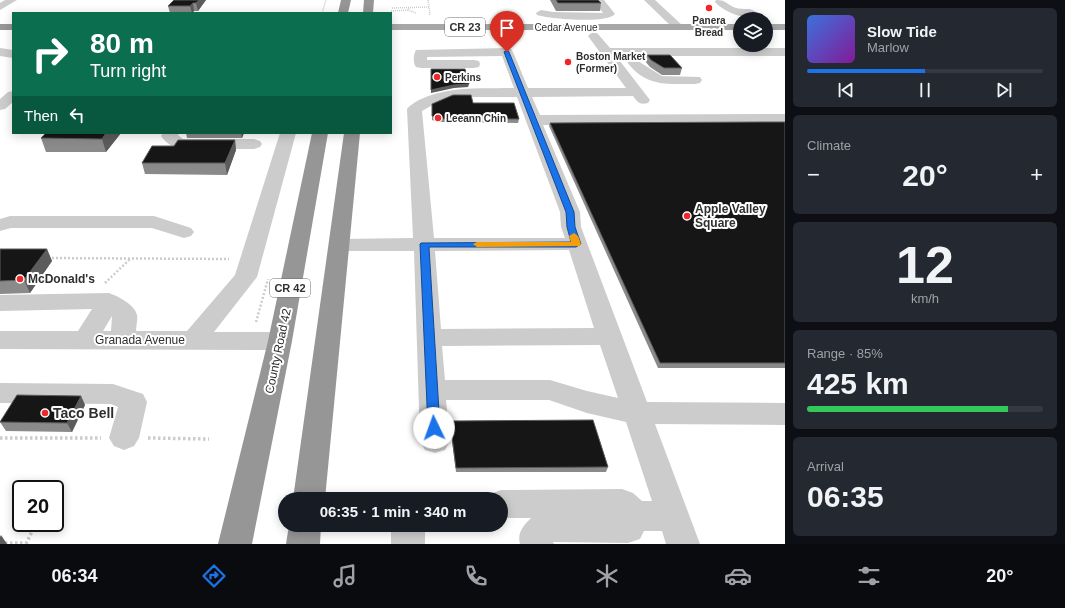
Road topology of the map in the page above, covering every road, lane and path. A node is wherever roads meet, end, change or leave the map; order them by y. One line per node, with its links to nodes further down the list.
1 (12, 0): 10 (street)
2 (326, 0): 16 (path)
3 (346, 0): 17 (highway)
4 (368, 0): 18 (highway)
5 (428, 0): 11 (path)
6 (598, 0): 19 (street)
7 (649, 0): 25 (street)
8 (733, 0): 9 (street)
9 (720, 2)
10 (0, 7)
11 (429, 7): 13 (path); 21 (path)
12 (392, 8): 13 (path)
13 (409, 8): 15 (path)
14 (391, 10): 15 (path)
15 (408, 10): 20 (path)
16 (322, 12)
17 (343, 12)
18 (368, 12)
19 (541, 13)
20 (417, 14)
21 (424, 14)
22 (0, 27): 23 (highway)
23 (12, 27)
24 (392, 27): 25 (main road, Cedar Avenue / CR 23)
25 (678, 27): 26 (main road, Cedar Avenue / CR 23)
26 (733, 27)
27 (773, 27): 28 (main road)
28 (785, 27)
29 (0, 35): 30 (highway)
30 (12, 35)
31 (392, 35): 35 (main road, Cedar Avenue / CR 23)
32 (733, 35): 35 (main road, Cedar Avenue / CR 23)
33 (773, 35): 34 (main road)
34 (785, 35)
35 (594, 36): 37 (street)
36 (0, 52): 39 (street)
37 (607, 52): 40 (street); 43 (street)
38 (779, 52): 40 (street); 41 (street)
39 (12, 54)
40 (635, 59): 42 (street)
41 (785, 62)
42 (695, 80)
43 (637, 92): 45 (street); 48 (street)
44 (482, 93): 45 (street); 45 (street); 58 (street)
45 (523, 93): 50 (street)
46 (12, 96): 47 (street)
47 (0, 106)
48 (657, 119): 49 (street); 50 (street)
49 (785, 119)
50 (534, 120): 59 (street)
51 (170, 134): 55 (street)
52 (288, 134): 71 (street)
53 (320, 134): 72 (highway, County Road 42 / CR 42)
54 (352, 134): 60 (highway)
55 (254, 144)
56 (0, 225): 57 (street)
57 (184, 232)
58 (424, 244): 59 (street); 60 (street); 67 (street)
59 (576, 244): 66 (street)
60 (340, 245): 79 (highway)
61 (46, 258): 62 (path)
62 (131, 259): 63 (path); 64 (path)
63 (231, 259)
64 (106, 293): 65 (street); 69 (street); 70 (street)
65 (0, 304)
66 (609, 336): 67 (street); 75 (street)
67 (429, 338): 73 (street)
68 (0, 340): 69 (street, Granada Avenue)
69 (85, 340): 70 (street, Granada Avenue)
70 (123, 340): 71 (street, Granada Avenue)
71 (194, 340): 72 (street, Granada Avenue)
72 (280, 341): 90 (highway, County Road 42 / CR 42)
73 (432, 390): 75 (street); 78 (street)
74 (0, 393): 77 (street)
75 (636, 413): 76 (street); 82 (street)
76 (785, 414)
77 (124, 438)
78 (434, 441)
79 (309, 492)
80 (508, 504): 81 (street)
81 (635, 516): 82 (street); 87 (street)
82 (678, 530)
83 (32, 532): 89 (path)
84 (304, 532): 91 (highway)
85 (396, 532): 92 (street)
86 (408, 532): 93 (street)
87 (601, 536): 94 (street)
88 (0, 543): 89 (path)
89 (26, 543)
90 (235, 544)
91 (303, 544)
92 (396, 544)
93 (408, 544)
94 (537, 544)

